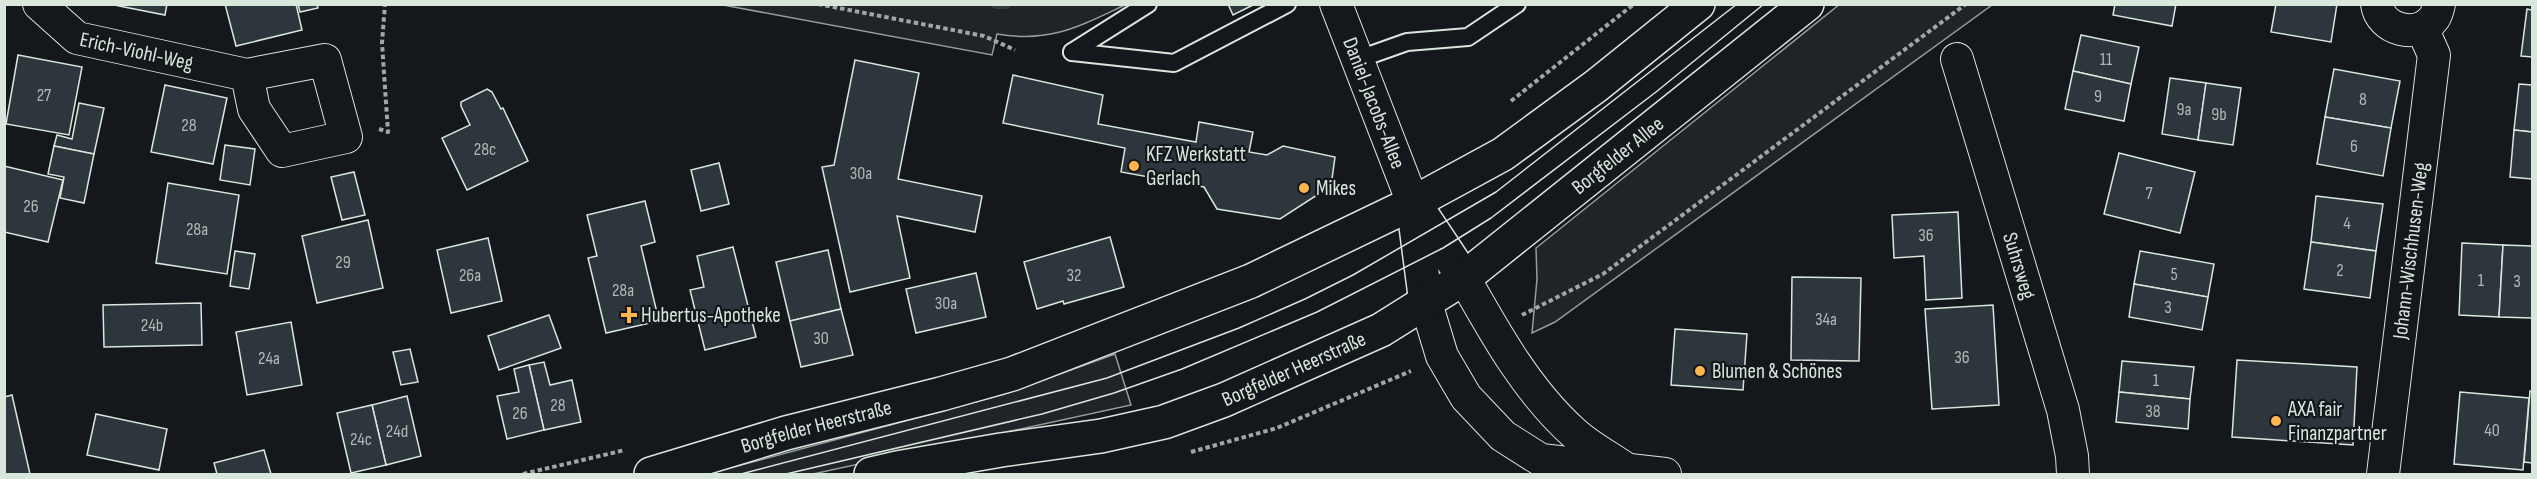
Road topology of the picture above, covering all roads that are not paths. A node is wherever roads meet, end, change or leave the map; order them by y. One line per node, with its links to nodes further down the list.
1 (39, 4): 12 (street, Erich-Viohl-Weg)
2 (1148, 4): 3 (lane)
3 (1287, 4)
4 (1336, 4): 10 (street, Daniel-Jacobs-Allee)
5 (1517, 4): 10 (lane)
6 (1698, 4): 13 (main road)
7 (1807, 4): 14 (main road, Borgfelder Allee)
8 (2377, 4): 9 (street, Johann-Wischhusen-Weg)
9 (2431, 16): 21 (street, Johann-Wischhusen-Weg)
10 (1359, 59): 13 (street, Daniel-Jacobs-Allee)
11 (1957, 59): 20 (street, Suhrsweg)
12 (247, 75)
13 (1413, 203): 14 (main road); 15 (main road); 17 (main road, Borgfelder Heerstraße)
14 (1464, 279): 15 (main road, Borgfelder Allee); 16 (street)
15 (1426, 303): 16 (street); 18 (main road, Borgfelder Heerstraße)
16 (1629, 471): 19 (street)
17 (651, 474)
18 (871, 474)
19 (1665, 474)
20 (2073, 474)
21 (2383, 474)

